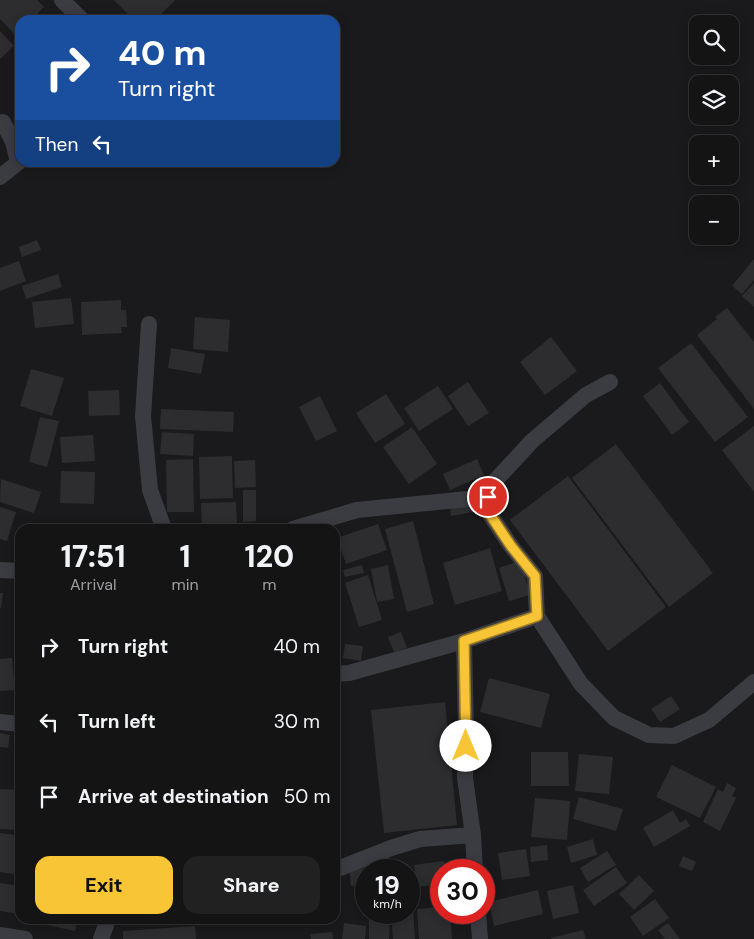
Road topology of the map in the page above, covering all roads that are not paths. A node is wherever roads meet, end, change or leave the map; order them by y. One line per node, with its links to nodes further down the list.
1 (62, 0): 2 (street)
2 (77, 15)
3 (2, 122): 4 (street); 5 (street)
4 (15, 123)
5 (15, 149)
6 (15, 165): 7 (street)
7 (0, 177)
8 (149, 324): 11 (street)
9 (610, 382): 10 (street)
10 (488, 497): 12 (street); 15 (street)
11 (162, 524)
12 (310, 524)
13 (0, 570): 14 (street)
14 (15, 571)
15 (537, 616): 16 (street); 18 (street)
16 (464, 641): 17 (street); 21 (street)
17 (340, 674)
18 (754, 682)
19 (0, 722): 20 (street)
20 (15, 724)
21 (473, 834): 22 (street); 23 (street)
22 (474, 859)
23 (340, 868)
24 (106, 924): 28 (street)
25 (479, 924): 29 (street)
26 (0, 935): 27 (street)
27 (25, 939)
28 (101, 939)
29 (480, 939)

